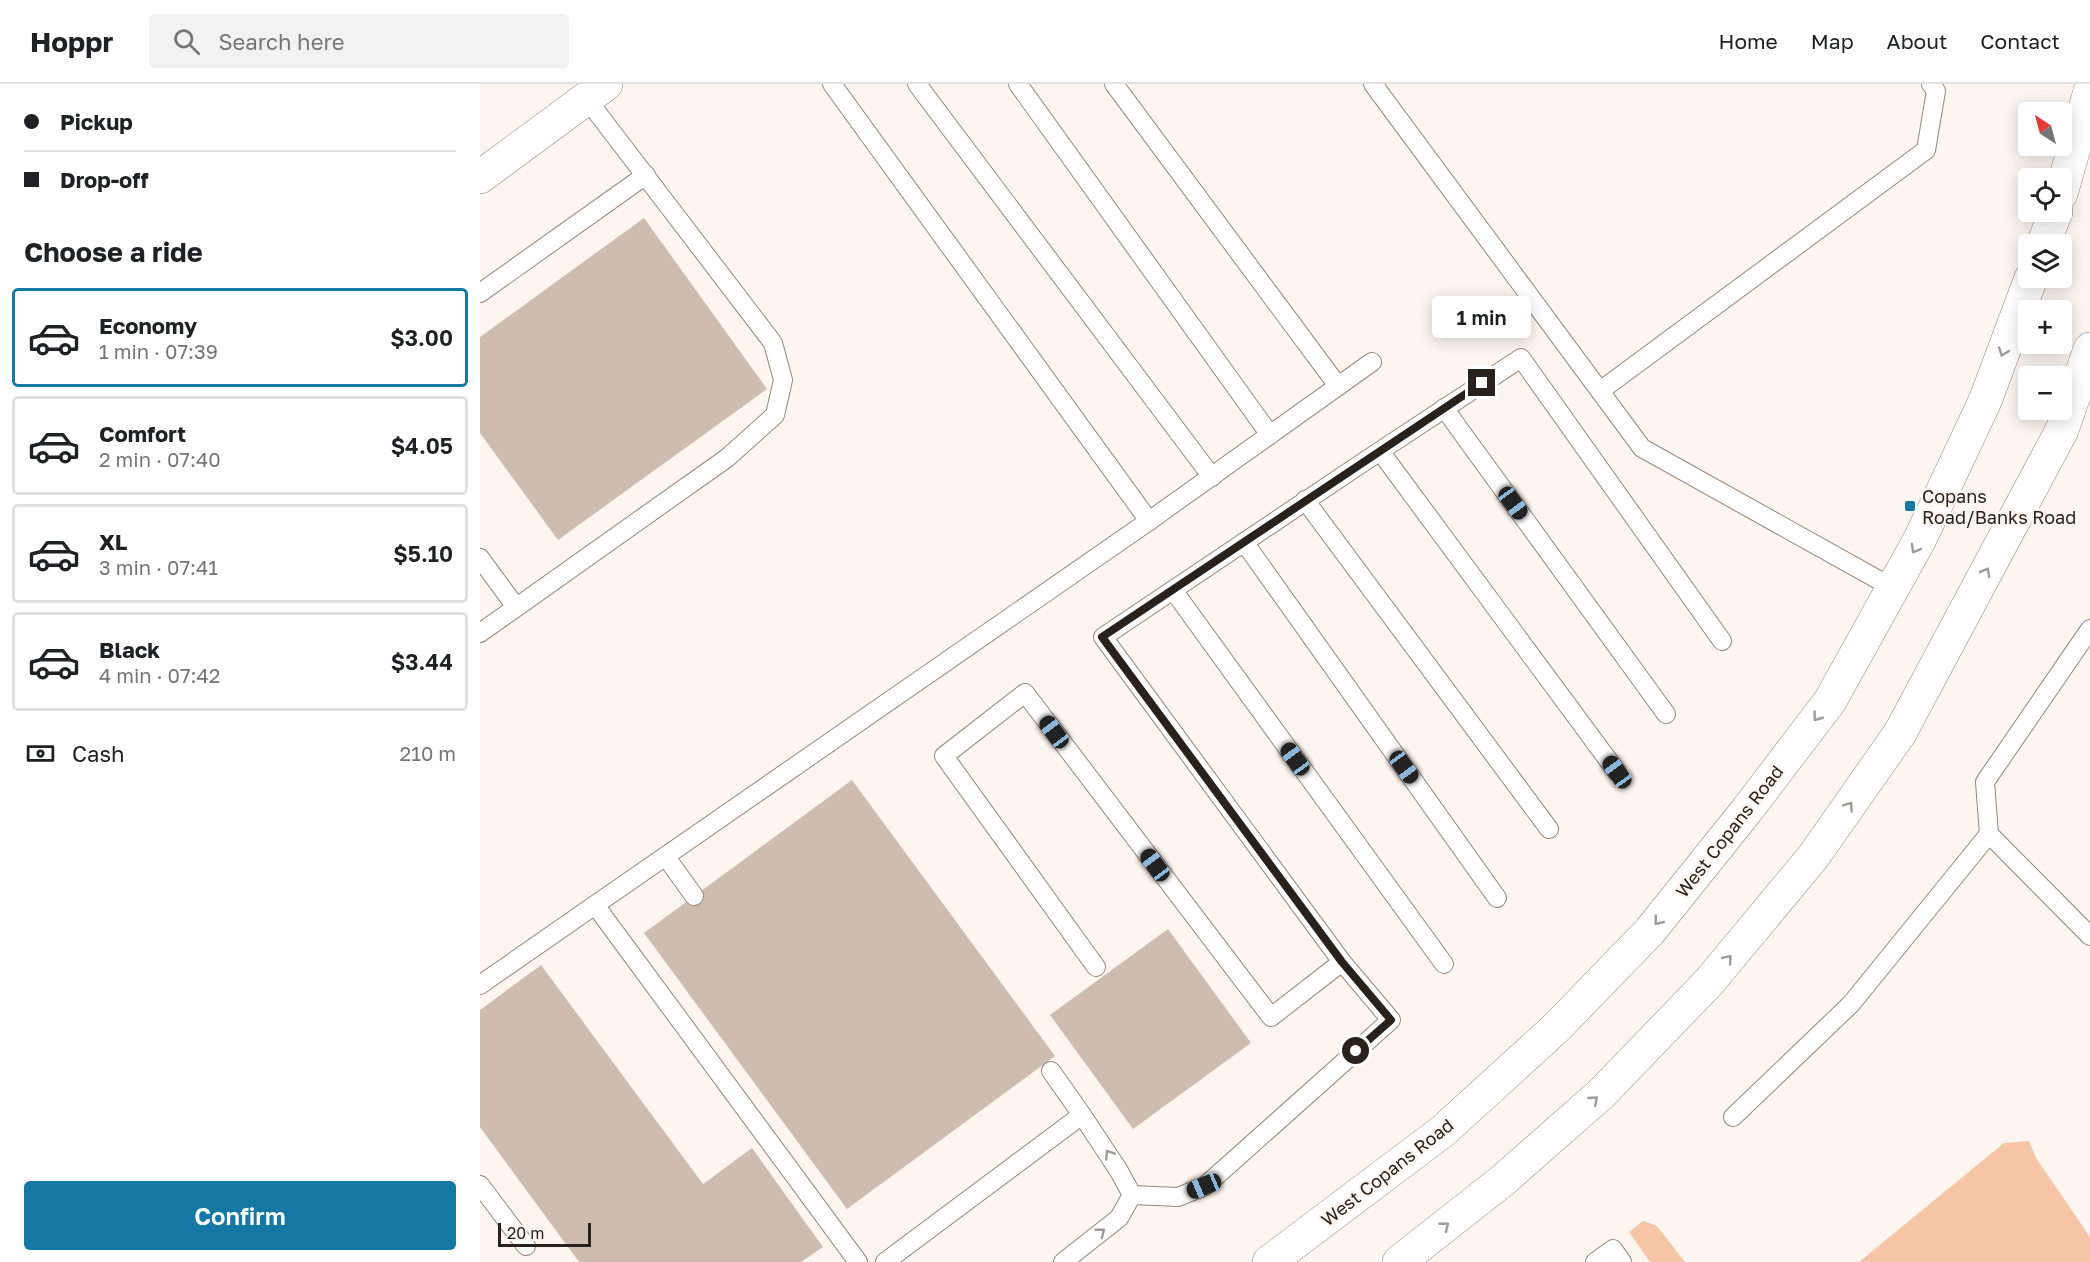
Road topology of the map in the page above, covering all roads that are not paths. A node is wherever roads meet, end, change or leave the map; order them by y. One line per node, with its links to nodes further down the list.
1 (832, 84): 23 (lane)
2 (917, 84): 21 (lane)
3 (1018, 84): 19 (lane)
4 (1114, 84): 16 (lane)
5 (1372, 84): 17 (lane)
6 (1930, 84): 17 (lane)
7 (596, 91): 10 (lane); 11 (main road)
8 (2090, 92): 9 (main road)
9 (2068, 168)
10 (646, 175): 13 (lane); 28 (lane)
11 (480, 177)
12 (2027, 288): 26 (main road, West Copans Road, one-way to 26)
13 (480, 293)
14 (2090, 349): 55 (main road, one-way to 14)
15 (1372, 362): 16 (lane)
16 (1338, 386): 19 (lane)
17 (1600, 391): 26 (lane)
18 (1444, 408): 20 (lane); 31 (lane); 32 (lane)
19 (1270, 435): 21 (lane)
20 (1380, 451): 22 (lane); 33 (lane)
21 (1212, 477): 23 (lane)
22 (1305, 500): 24 (lane); 34 (lane)
23 (1149, 521): 36 (lane)
24 (1244, 542): 27 (lane); 38 (lane)
25 (480, 558): 28 (lane)
26 (1893, 588): 54 (main road, West Copans Road, one-way to 54)
27 (1173, 590): 41 (lane); 42 (lane)
28 (516, 607): 30 (lane)
29 (2090, 629): 35 (lane)
30 (480, 633)
31 (1722, 640)
32 (1666, 714)
33 (1617, 772)
34 (1550, 829)
35 (1989, 834): 40 (lane); 47 (lane)
36 (666, 856): 37 (lane); 39 (lane)
37 (694, 896)
38 (1497, 898)
39 (596, 905): 44 (lane); 51 (lane)
40 (2090, 936)
41 (1342, 962): 43 (lane); 49 (lane)
42 (1444, 964)
43 (1096, 967)
44 (480, 985)
45 (1051, 1071): 46 (lane)
46 (1082, 1115): 49 (lane, one-way to 46); 52 (lane)
47 (1733, 1117)
48 (480, 1185): 50 (lane)
49 (1131, 1195): 53 (lane, one-way to 49)
50 (526, 1246)
51 (858, 1262)
52 (885, 1262)
53 (1063, 1262)
54 (1269, 1262)
55 (1399, 1262)
56 (1595, 1262): 57 (lane)
57 (1622, 1262)

